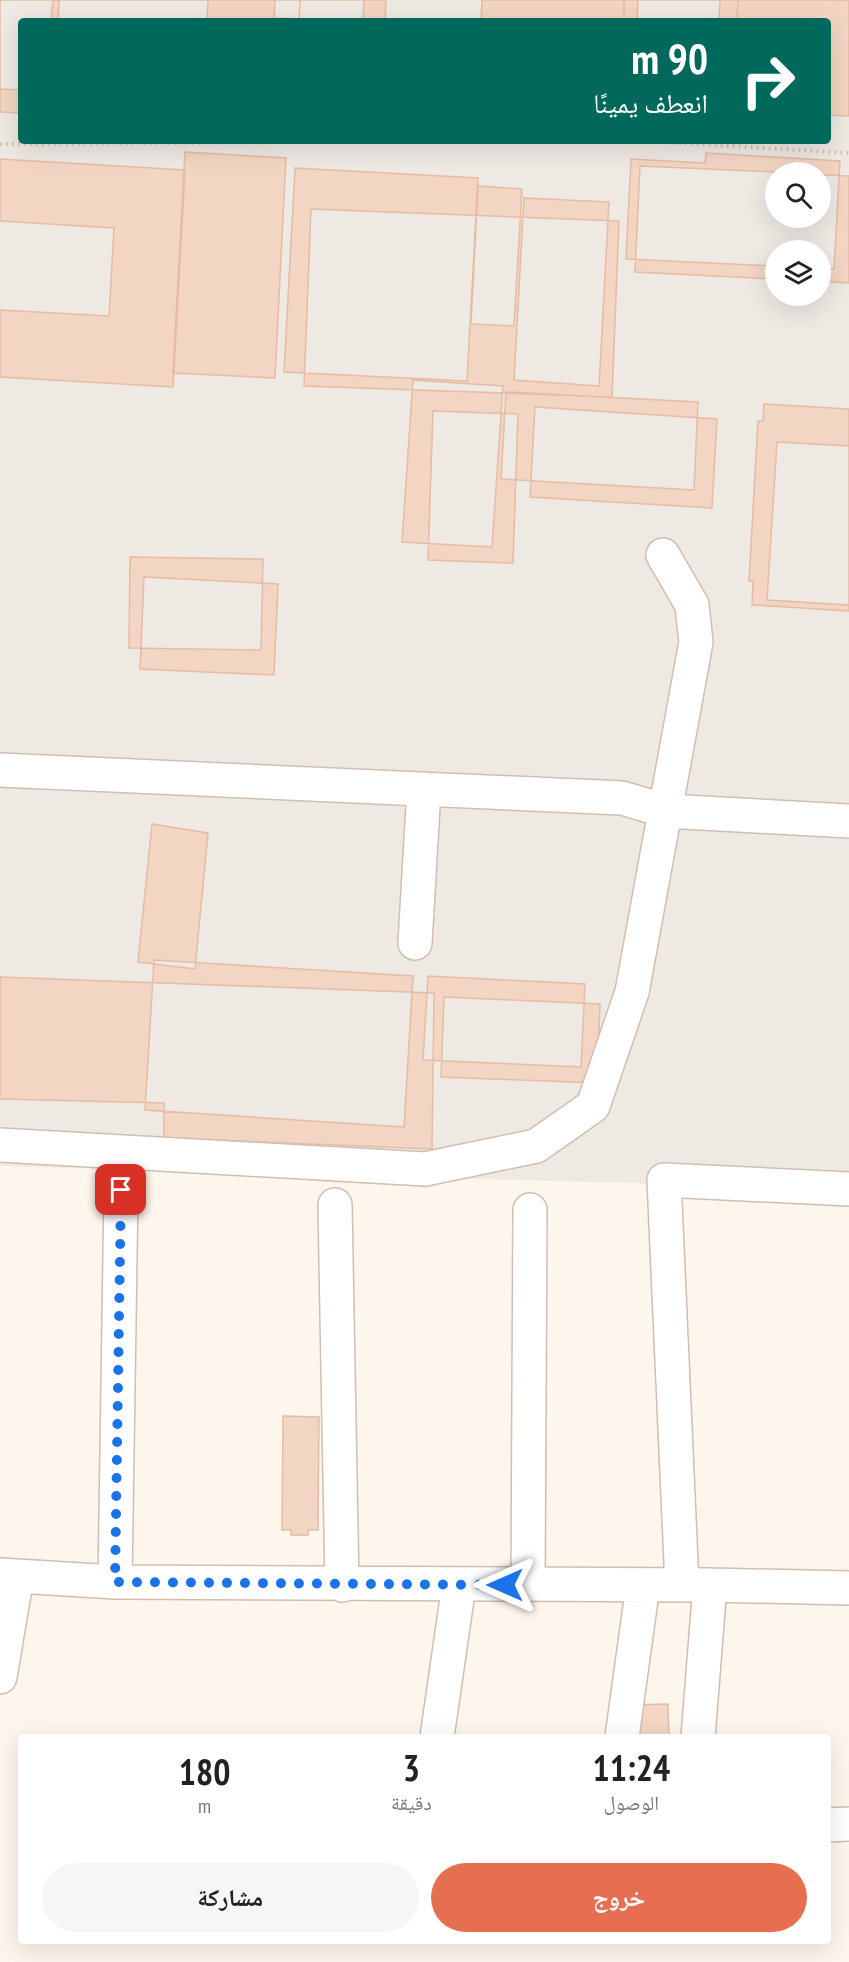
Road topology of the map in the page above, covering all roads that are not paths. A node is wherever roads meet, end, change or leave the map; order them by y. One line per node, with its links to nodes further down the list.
1 (663, 555): 4 (street)
2 (0, 770): 3 (street)
3 (424, 789): 4 (street); 6 (street)
4 (666, 811): 5 (street); 7 (street)
5 (849, 820)
6 (415, 943)
7 (0, 1145)
8 (849, 1189): 18 (street)
9 (121, 1190): 13 (street)
10 (335, 1205): 14 (street)
11 (530, 1210): 16 (street)
12 (8, 1575): 13 (street); 20 (street)
13 (115, 1582): 14 (street)
14 (342, 1585): 15 (street)
15 (459, 1585): 16 (street); 21 (street)
16 (528, 1585): 17 (street)
17 (643, 1585): 18 (street); 22 (street)
18 (696, 1585): 19 (street); 23 (street)
19 (849, 1588)
20 (0, 1677)
21 (437, 1734)
22 (622, 1734)
23 (699, 1734)
24 (849, 1824): 25 (street)
25 (831, 1826)

